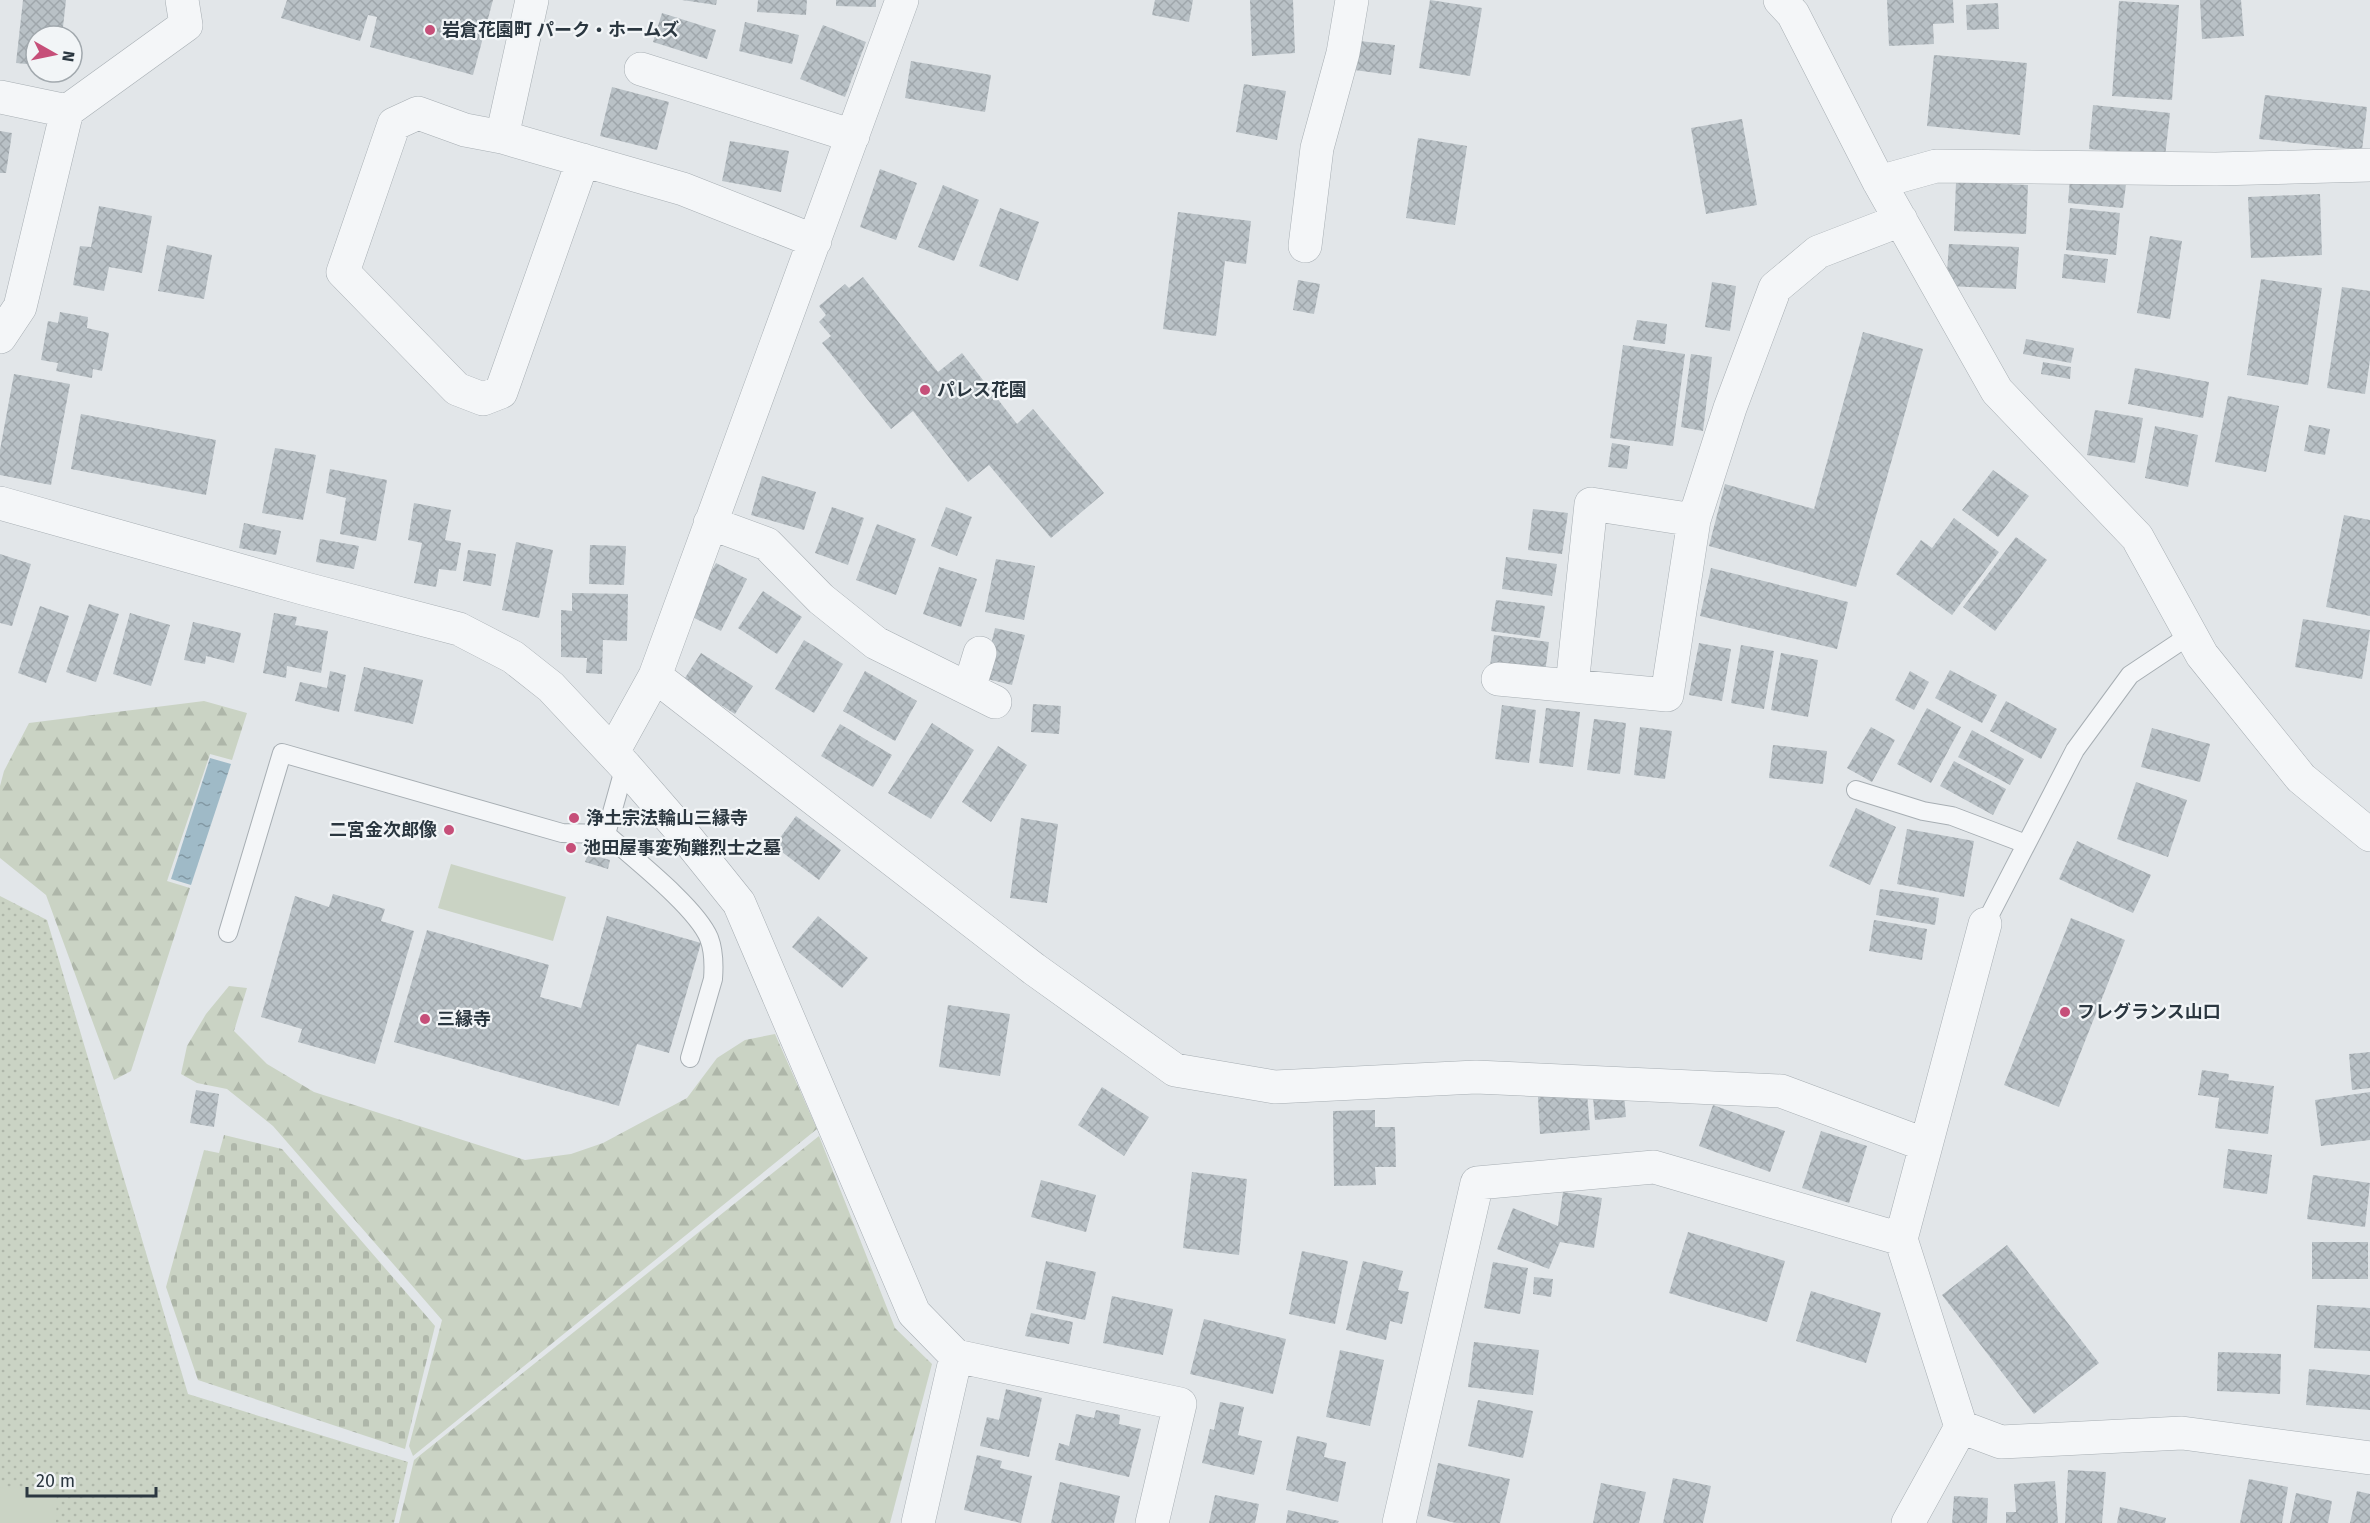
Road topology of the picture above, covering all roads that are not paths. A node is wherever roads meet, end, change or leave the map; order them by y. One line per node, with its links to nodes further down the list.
1 (182, 0): 8 (street)
2 (532, 0): 10 (street)
3 (902, 0): 9 (street)
4 (1352, 0): 16 (street)
5 (1780, 0): 13 (street)
6 (641, 69): 9 (street)
7 (0, 97): 8 (street)
8 (67, 111): 17 (street)
9 (853, 136): 15 (street)
10 (502, 137): 11 (street); 11 (street)
11 (583, 160): 15 (street)
12 (2370, 165): 13 (street)
13 (1879, 182): 14 (street)
14 (1901, 220): 19 (street); 21 (street)
15 (815, 241): 20 (street)
16 (1305, 246)
17 (1, 335)
18 (0, 503): 26 (street)
19 (1694, 520): 25 (street); 25 (street)
20 (710, 523): 22 (street); 23 (street)
21 (2190, 635): 29 (street); 30 (lane)
22 (980, 652)
23 (655, 676): 26 (street); 34 (street)
24 (1498, 679): 25 (street)
25 (1572, 686)
26 (619, 759): 28 (lane); 36 (street)
27 (1856, 790): 30 (lane)
28 (606, 834): 32 (lane); 33 (lane)
29 (2370, 835)
30 (2026, 844): 31 (lane)
31 (1985, 924): 34 (street)
32 (228, 933)
33 (690, 1058)
34 (1926, 1145): 35 (street)
35 (1901, 1239): 37 (street); 41 (street)
36 (956, 1356): 39 (street); 40 (street)
37 (1961, 1427): 38 (street); 42 (street)
38 (2370, 1458)
39 (918, 1523)
40 (1152, 1523)
41 (1399, 1523)
42 (1908, 1523)

